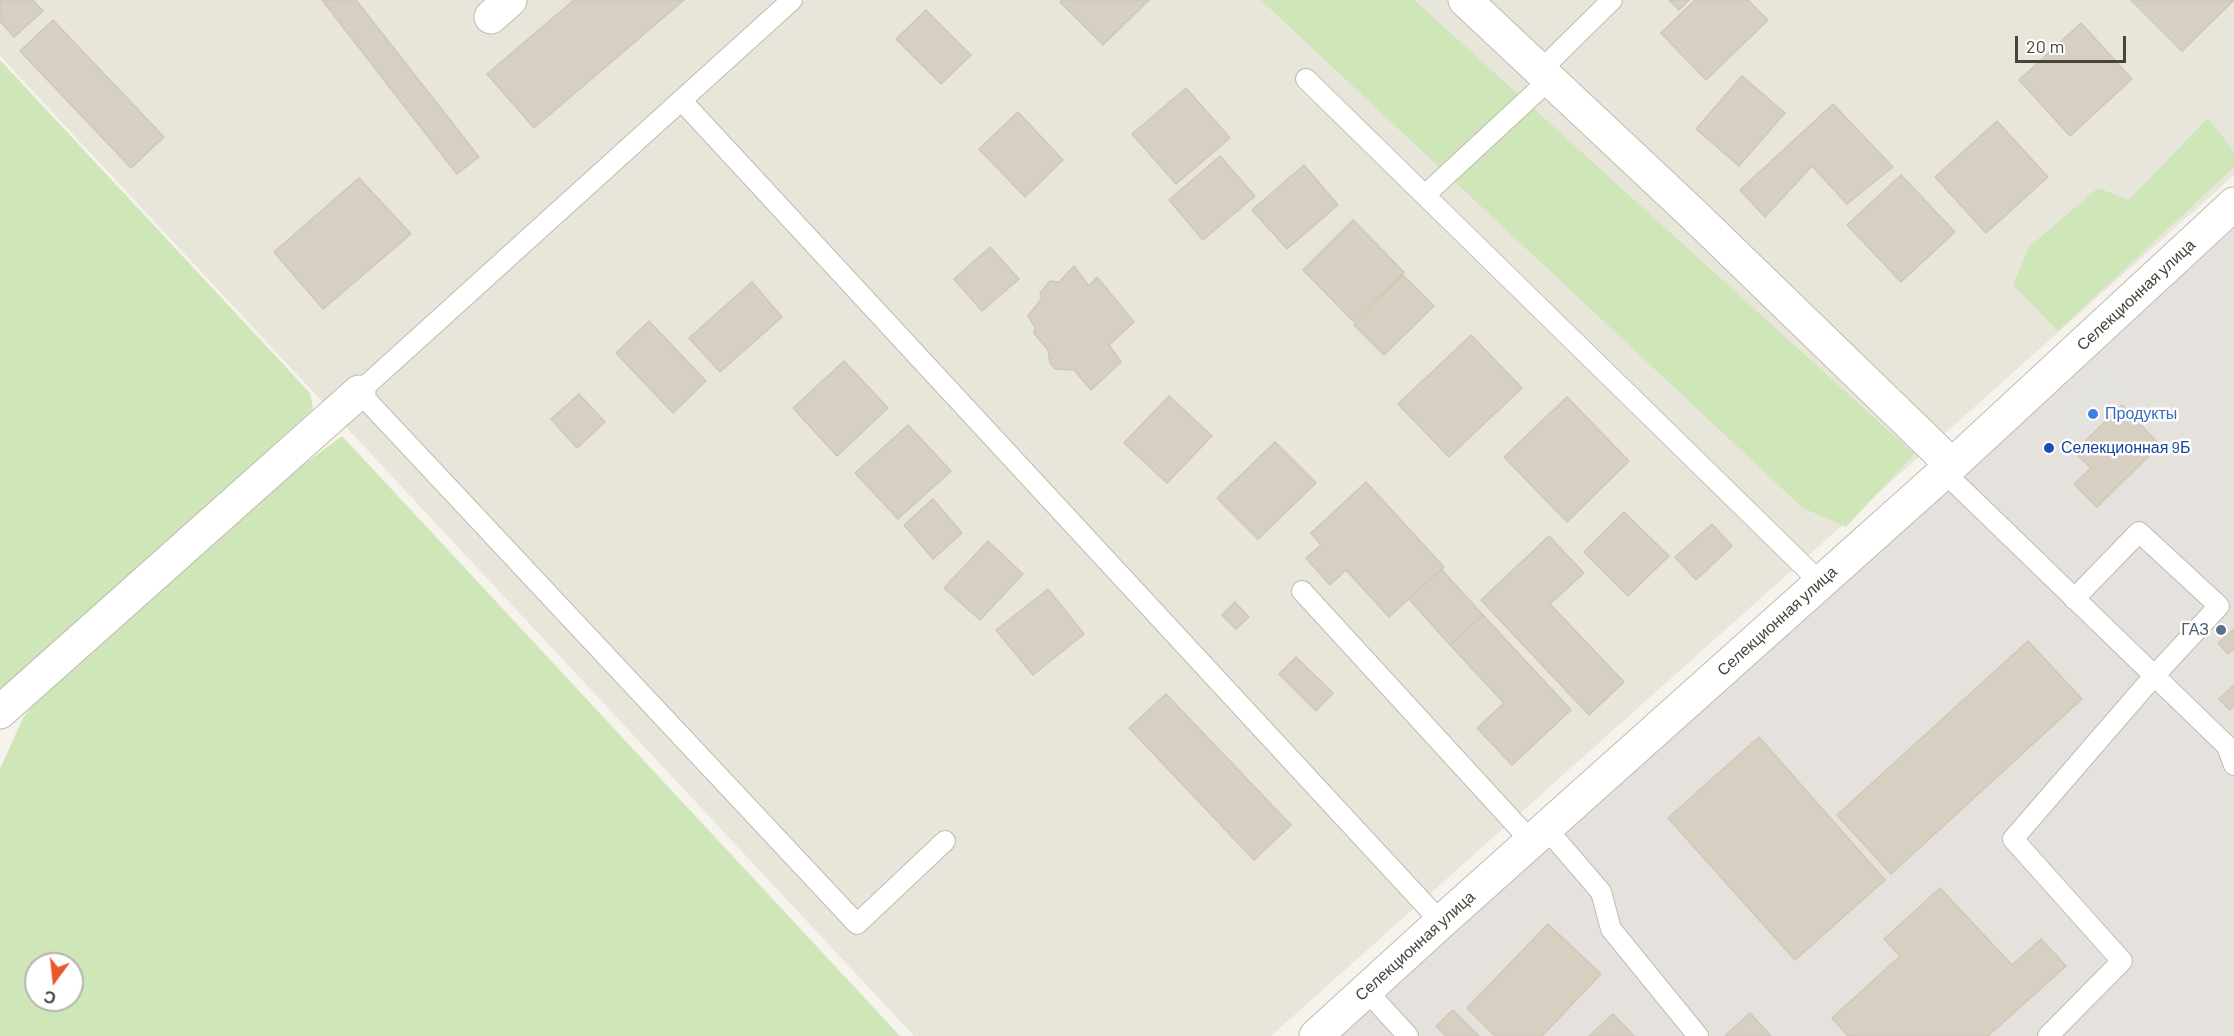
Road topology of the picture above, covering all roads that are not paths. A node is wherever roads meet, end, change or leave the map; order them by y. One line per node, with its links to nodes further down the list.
1 (1465, 0): 4 (street)
2 (1612, 0): 4 (lane)
3 (782, 3): 6 (lane)
4 (1546, 74): 7 (lane); 10 (street)
5 (1306, 79): 7 (lane)
6 (681, 100): 9 (lane); 19 (lane)
7 (1425, 195): 11 (lane)
8 (2234, 204): 10 (street, Селекционная улица)
9 (358, 392): 15 (street); 18 (lane)
10 (1948, 469): 11 (street, Селекционная улица); 13 (lane)
11 (1820, 582): 17 (street, Селекционная улица)
12 (1302, 591): 17 (lane)
13 (2074, 599): 14 (lane); 14 (lane)
14 (2154, 676): 16 (lane); 24 (lane)
15 (0, 712)
16 (2234, 765)
17 (1538, 834): 19 (street, Селекционная улица); 23 (lane)
18 (945, 841)
19 (1441, 922): 20 (street, Селекционная улица)
20 (1366, 990): 21 (street, Селекционная улица); 22 (lane)
21 (1316, 1036)
22 (1408, 1036)
23 (1698, 1036)
24 (2048, 1036)

